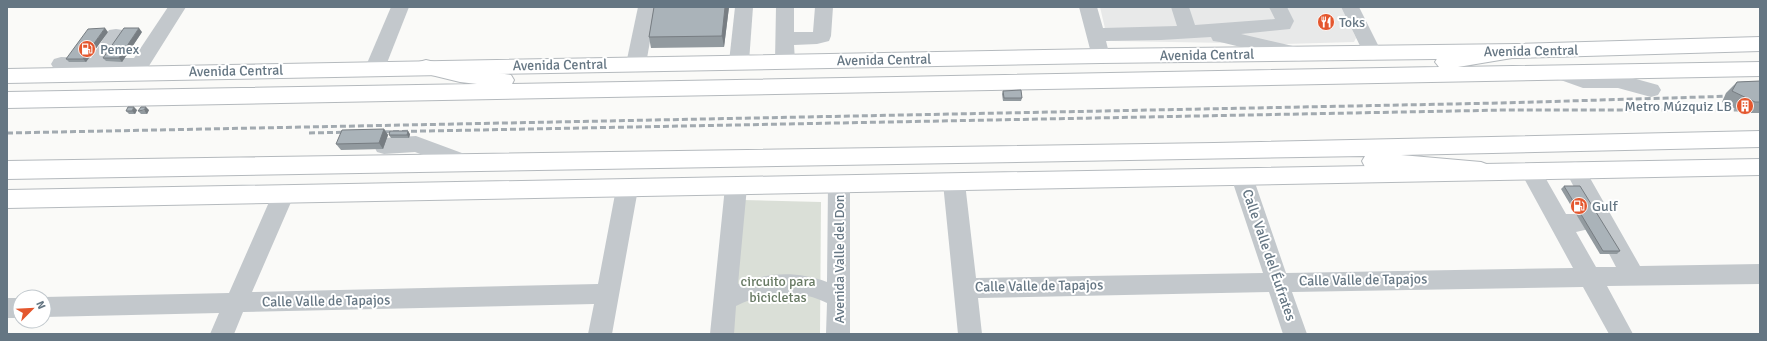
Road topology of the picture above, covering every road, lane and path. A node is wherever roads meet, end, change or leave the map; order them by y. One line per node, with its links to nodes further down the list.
1 (177, 7): 12 (street)
2 (400, 7): 25 (street)
3 (647, 7): 23 (street)
4 (744, 7): 22 (street)
5 (786, 7): 14 (street)
6 (824, 7): 14 (street)
7 (1088, 7): 13 (street)
8 (1180, 7): 11 (street)
9 (1278, 7): 11 (street)
10 (1350, 7): 18 (street)
11 (1188, 31): 13 (street); 19 (street)
12 (132, 35): 27 (street); 28 (street)
13 (1095, 35): 20 (street)
14 (785, 39): 21 (street)
15 (1760, 44): 17 (main road, Avenida Central)
16 (75, 46): 26 (street)
17 (1517, 51): 18 (main road, Avenida Central); 31 (main road)
18 (1372, 53): 19 (main road, Avenida Central)
19 (1299, 54): 20 (main road, Avenida Central)
20 (1101, 56): 21 (main road, Avenida Central)
21 (785, 61): 22 (main road, Avenida Central)
22 (739, 62): 23 (main road, Avenida Central)
23 (636, 64): 24 (main road, Avenida Central)
24 (426, 67): 25 (main road, Avenida Central); 34 (main road)
25 (375, 68): 28 (main road, Avenida Central)
26 (57, 69): 27 (main road, Avenida Central); 32 (main road, Avenida Central)
27 (94, 69): 28 (main road, Avenida Central)
28 (132, 69)
29 (1760, 69): 30 (main road, Avenida Central)
30 (1562, 73): 31 (main road, Avenida Central); 35 (street)
31 (1352, 75): 34 (main road, Avenida Central)
32 (7, 76)
33 (7, 86): 36 (main road)
34 (571, 90): 36 (main road, Avenida Central)
35 (1651, 90)
36 (116, 98): 37 (main road, Avenida Central)
37 (7, 100)
38 (1760, 139): 40 (main road)
39 (384, 146): 41 (street)
40 (1214, 151): 41 (main road); 45 (main road)
41 (463, 162): 43 (main road)
42 (1760, 167): 44 (main road)
43 (7, 170)
44 (1575, 170): 46 (main road); 54 (street)
45 (1482, 171): 46 (main road); 47 (main road)
46 (1531, 171): 54 (street)
47 (1242, 176): 48 (main road); 58 (street, Calle Valle del Éufrates)
48 (954, 183): 49 (main road); 59 (street)
49 (839, 185): 50 (main road); 61 (street, Avenida Valle del Don)
50 (736, 187): 51 (main road); 62 (street)
51 (627, 189): 52 (main road); 60 (street)
52 (284, 193): 53 (main road); 63 (street)
53 (7, 199)
54 (1586, 223): 56 (street); 57 (street)
55 (1760, 274): 57 (street, Calle Valle de Tapajos)
56 (1589, 276): 57 (street, Calle Valle de Tapajos); 58 (street, Calle Valle de Tapajos); 71 (street)
57 (1633, 276)
58 (1279, 282): 59 (street, Calle Valle de Tapajos); 70 (street, Calle Valle del Éufrates)
59 (966, 288): 69 (street)
60 (607, 294): 63 (street, Calle Valle de Tapajos); 66 (street)
61 (838, 298): 62 (street); 68 (street, Avenida Valle del Don)
62 (725, 301): 67 (street)
63 (236, 304): 64 (street, Calle Valle de Tapajos); 65 (street)
64 (52, 307)
65 (222, 334)
66 (600, 334)
67 (722, 334)
68 (838, 334)
69 (970, 334)
70 (1296, 334)
71 (1621, 334)

